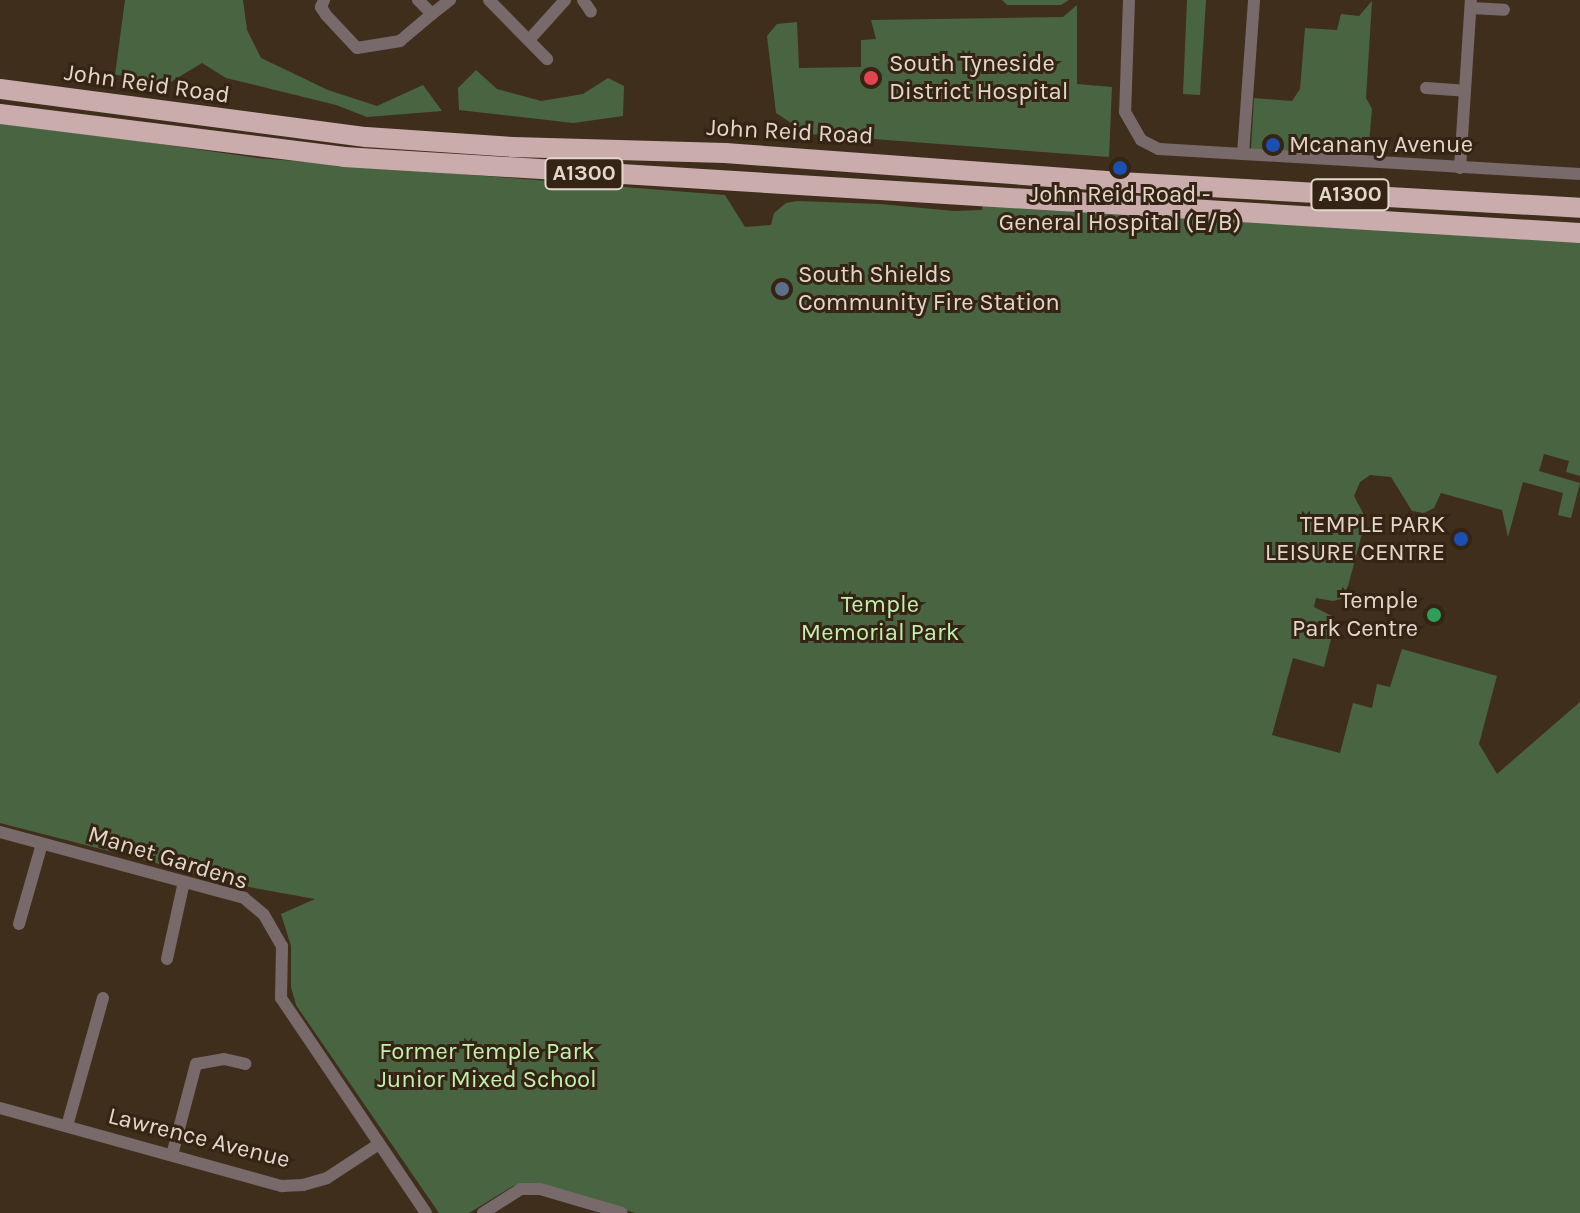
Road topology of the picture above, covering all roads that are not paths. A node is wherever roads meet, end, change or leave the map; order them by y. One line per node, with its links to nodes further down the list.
1 (324, 0): 12 (street)
2 (418, 0): 12 (street)
3 (450, 0): 12 (street)
4 (489, 0): 13 (street)
5 (565, 0): 13 (street)
6 (583, 0): 11 (street)
7 (1129, 0): 19 (street)
8 (1254, 0): 19 (street)
9 (1471, 4): 10 (street); 17 (street)
10 (1504, 10)
11 (591, 12)
12 (432, 14)
13 (529, 40): 14 (street)
14 (547, 59)
15 (1426, 88): 17 (street)
16 (0, 89): 22 (highway, John Reid Road / A1300)
17 (1465, 91): 20 (street)
18 (0, 114): 23 (highway, John Reid Road / A1300)
19 (1243, 154): 20 (street)
20 (1460, 168): 21 (street)
21 (1580, 174)
22 (1580, 208)
23 (1580, 233)
24 (0, 832): 25 (street, Manet Gardens)
25 (42, 844): 26 (street, Manet Gardens); 27 (street)
26 (184, 882): 28 (street); 33 (street, Manet Gardens)
27 (19, 924)
28 (167, 959)
29 (103, 998): 32 (street)
30 (245, 1064): 34 (street)
31 (0, 1108): 32 (street, Lawrence Avenue)
32 (67, 1126): 34 (street, Lawrence Avenue)
33 (379, 1144): 34 (street, Lawrence Avenue); 35 (street, Manet Gardens)
34 (172, 1155)
35 (426, 1213)
36 (483, 1213): 37 (street)
37 (622, 1213)

